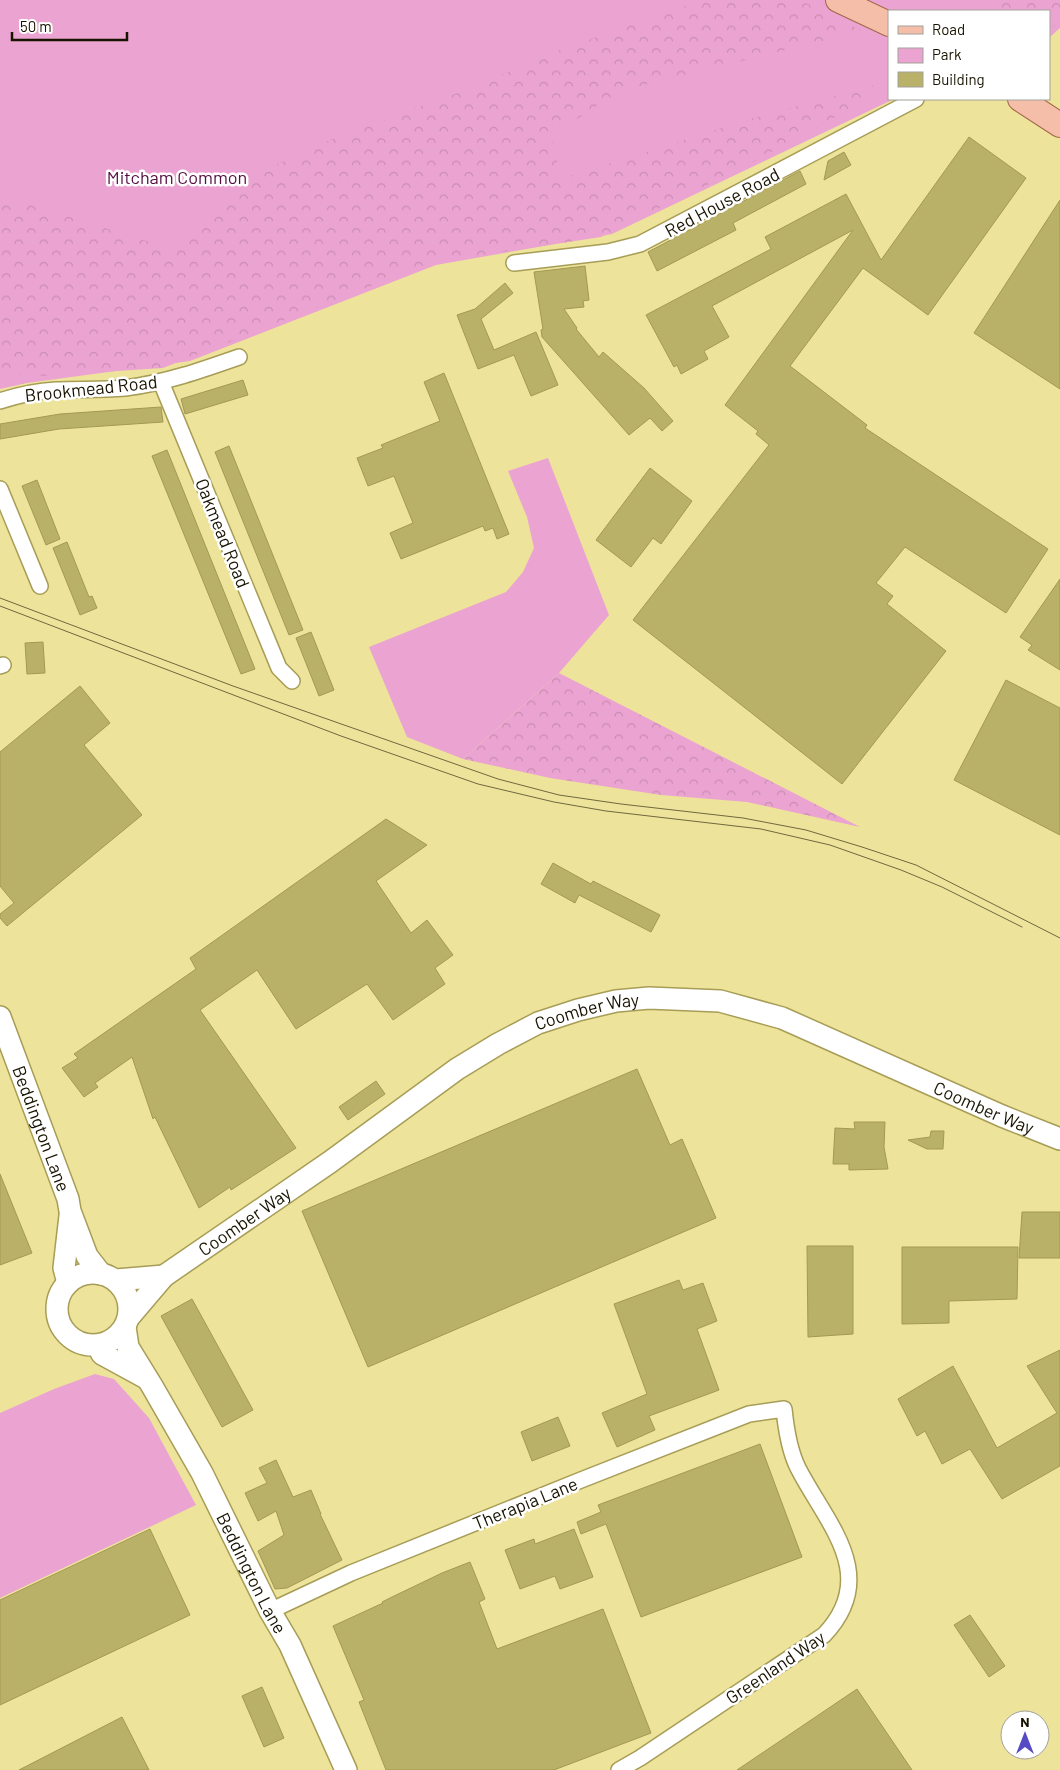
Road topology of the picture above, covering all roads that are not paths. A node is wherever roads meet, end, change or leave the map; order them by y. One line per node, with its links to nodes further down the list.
1 (838, 0): 2 (main road)
2 (888, 24)
3 (914, 100): 6 (street, Red House Road)
4 (1022, 100): 5 (main road)
5 (1060, 125)
6 (514, 263)
7 (240, 357): 8 (street, Brookmead Road)
8 (161, 382): 9 (street, Brookmead Road); 12 (street, Oakmead Road)
9 (0, 401)
10 (0, 489): 11 (street)
11 (40, 586)
12 (292, 681)
13 (0, 1017): 15 (main road, Beddington Lane)
14 (1060, 1139): 16 (main road, Coomber Way)
15 (70, 1211): 17 (main road, Beddington Lane); 18 (main road, Beddington Lane)
16 (164, 1276): 17 (main road, Coomber Way); 19 (main road, Coomber Way)
17 (108, 1277): 18 (main road); 19 (main road, Beddington Lane)
18 (68, 1282): 20 (main road)
19 (127, 1321): 20 (main road); 21 (main road, Beddington Lane)
20 (98, 1346): 21 (main road)
21 (148, 1380): 23 (main road, Beddington Lane)
22 (784, 1409): 23 (street, Therapia Lane); 25 (street, Greenland Way)
23 (270, 1611): 24 (main road, Beddington Lane)
24 (346, 1770)
25 (619, 1770)

